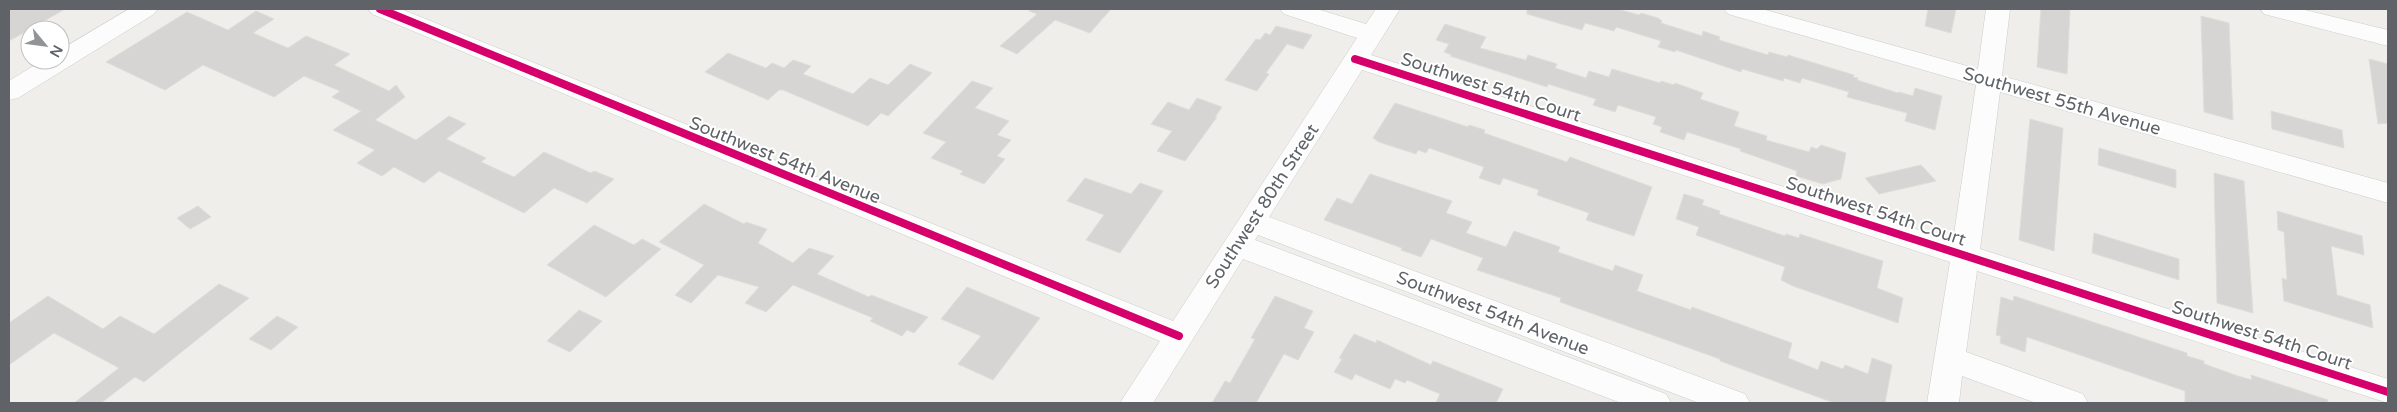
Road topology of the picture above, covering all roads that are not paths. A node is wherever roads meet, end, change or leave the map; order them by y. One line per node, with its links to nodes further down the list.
1 (146, 9): 12 (street)
2 (380, 9): 16 (street, Southwest 54th Avenue)
3 (1292, 9): 8 (street)
4 (1388, 9): 8 (street, Southwest 80th Street)
5 (1736, 9): 11 (street, Southwest 55th Avenue)
6 (1998, 9): 11 (street)
7 (2272, 9): 9 (street)
8 (1372, 34): 10 (street, Southwest 80th Street)
9 (2388, 38)
10 (1355, 59): 14 (street, Southwest 80th Street); 15 (street, Southwest 54th Court)
11 (1989, 80): 13 (street, Southwest 55th Avenue); 15 (street)
12 (9, 92)
13 (2388, 193)
14 (1244, 233): 16 (street, Southwest 80th Street); 20 (street, Southwest 54th Avenue); 21 (street, Southwest 54th Avenue)
15 (1965, 255): 17 (street); 18 (street, Southwest 54th Court)
16 (1179, 336): 19 (street, Southwest 80th Street)
17 (1950, 360): 22 (street); 23 (street)
18 (2388, 392)
19 (1136, 403)
20 (1655, 403)
21 (1734, 403)
22 (1943, 403)
23 (2072, 403)

